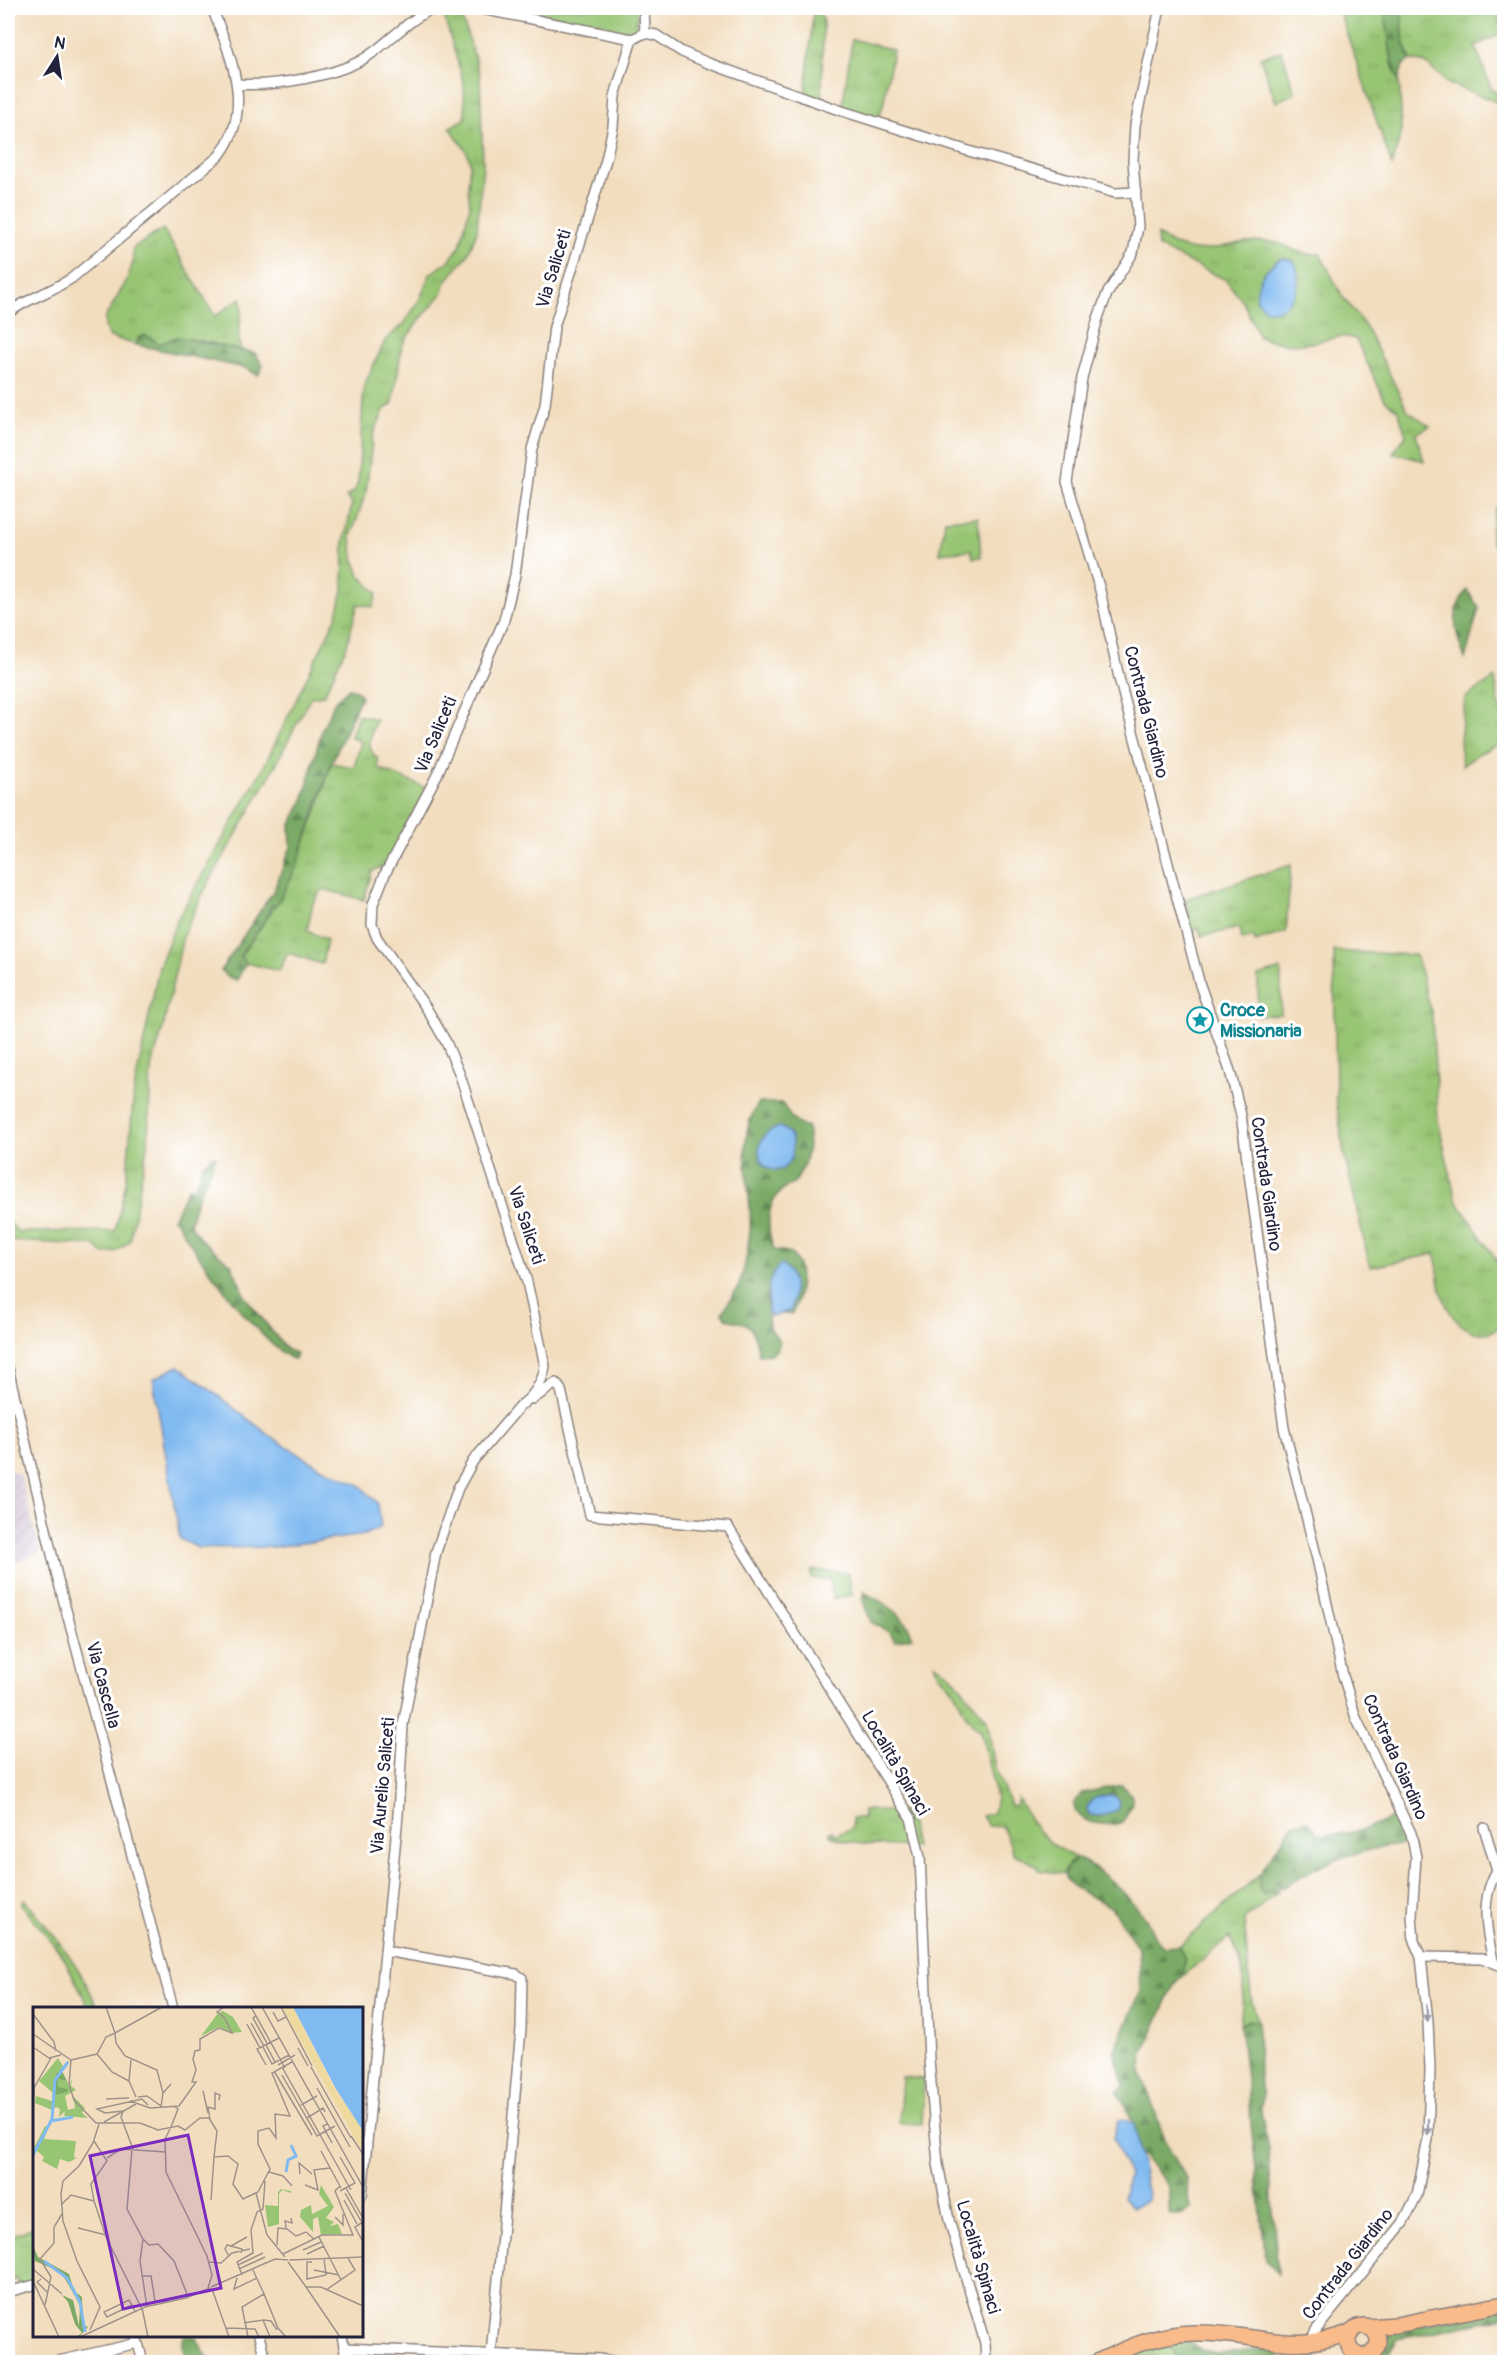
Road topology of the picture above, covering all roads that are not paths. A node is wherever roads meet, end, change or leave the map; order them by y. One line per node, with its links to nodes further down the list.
1 (212, 8): 8 (street)
2 (435, 8): 8 (street)
3 (476, 8): 7 (street)
4 (644, 8): 6 (street)
5 (1160, 8): 9 (street, Contrada Giardino)
6 (645, 33): 7 (street); 9 (street)
7 (632, 39): 12 (street, Via Saliceti)
8 (237, 84): 10 (street)
9 (1136, 192): 17 (street, Contrada Giardino)
10 (8, 313)
11 (8, 1368): 20 (street, Via Cascella)
12 (520, 1406): 16 (street, Via Aurelio Saliceti); 39 (street, Località Spinaci)
13 (1484, 1828): 15 (street)
14 (1504, 1861): 15 (street)
15 (1497, 1870): 18 (street)
16 (385, 1951): 21 (street, Via Aurelio Saliceti); 32 (street)
17 (1421, 1958): 18 (street); 29 (street, Contrada Giardino, one-way to 29)
18 (1493, 1960): 19 (street)
19 (1504, 1967)
20 (173, 2007)
21 (363, 2184)
22 (33, 2286): 23 (street)
23 (8, 2292)
24 (1504, 2304): 25 (main road)
25 (1396, 2325): 31 (main road); 31 (main road)
26 (259, 2337): 36 (street)
27 (342, 2337): 30 (street)
28 (137, 2339): 33 (street); 35 (street)
29 (1310, 2343): 31 (main road); 40 (main road)
30 (344, 2348): 32 (street); 37 (street)
31 (1364, 2350)
32 (491, 2355): 38 (street)
33 (68, 2361): 34 (street)
34 (54, 2362)
35 (143, 2362)
36 (266, 2362)
37 (346, 2362)
38 (617, 2362)
39 (986, 2362)
40 (1097, 2362)

